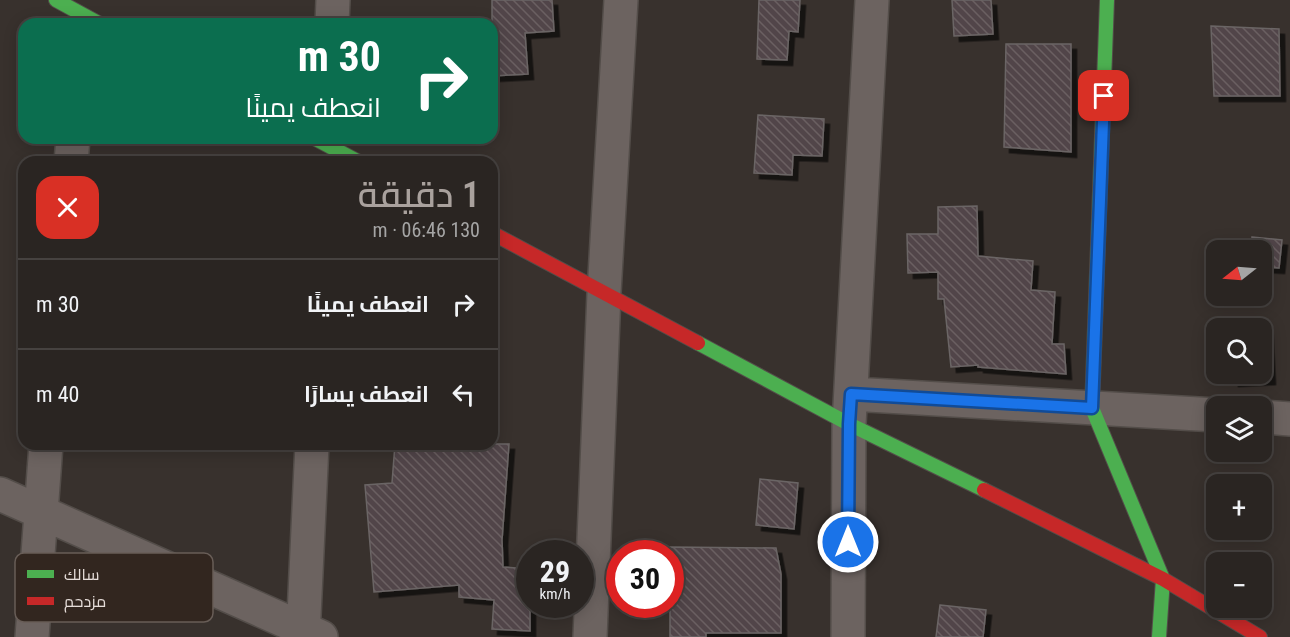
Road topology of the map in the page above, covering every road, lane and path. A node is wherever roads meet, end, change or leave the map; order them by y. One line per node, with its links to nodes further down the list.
1 (56, 0): 6 (street)
2 (333, 0): 7 (street)
3 (621, 0): 11 (street)
4 (872, 0): 13 (street)
5 (1107, 0): 12 (street)
6 (88, 16)
7 (332, 18)
8 (322, 146): 9 (street)
9 (345, 156)
10 (498, 236): 11 (street)
11 (604, 293): 13 (street); 28 (street)
12 (1092, 408): 13 (street); 14 (street); 23 (street)
13 (850, 409): 23 (street); 29 (street)
14 (1206, 414)
15 (1272, 418): 16 (street)
16 (1290, 419)
17 (45, 450): 20 (street)
18 (312, 450): 26 (street)
19 (0, 494): 20 (street)
20 (40, 511): 21 (street); 22 (street)
21 (37, 553)
22 (132, 553)
23 (1163, 579): 30 (street); 31 (street)
24 (213, 590): 26 (street)
25 (33, 622): 27 (street)
26 (309, 634)
27 (32, 637)
28 (590, 637)
29 (848, 637)
30 (1159, 637)
31 (1260, 637)

